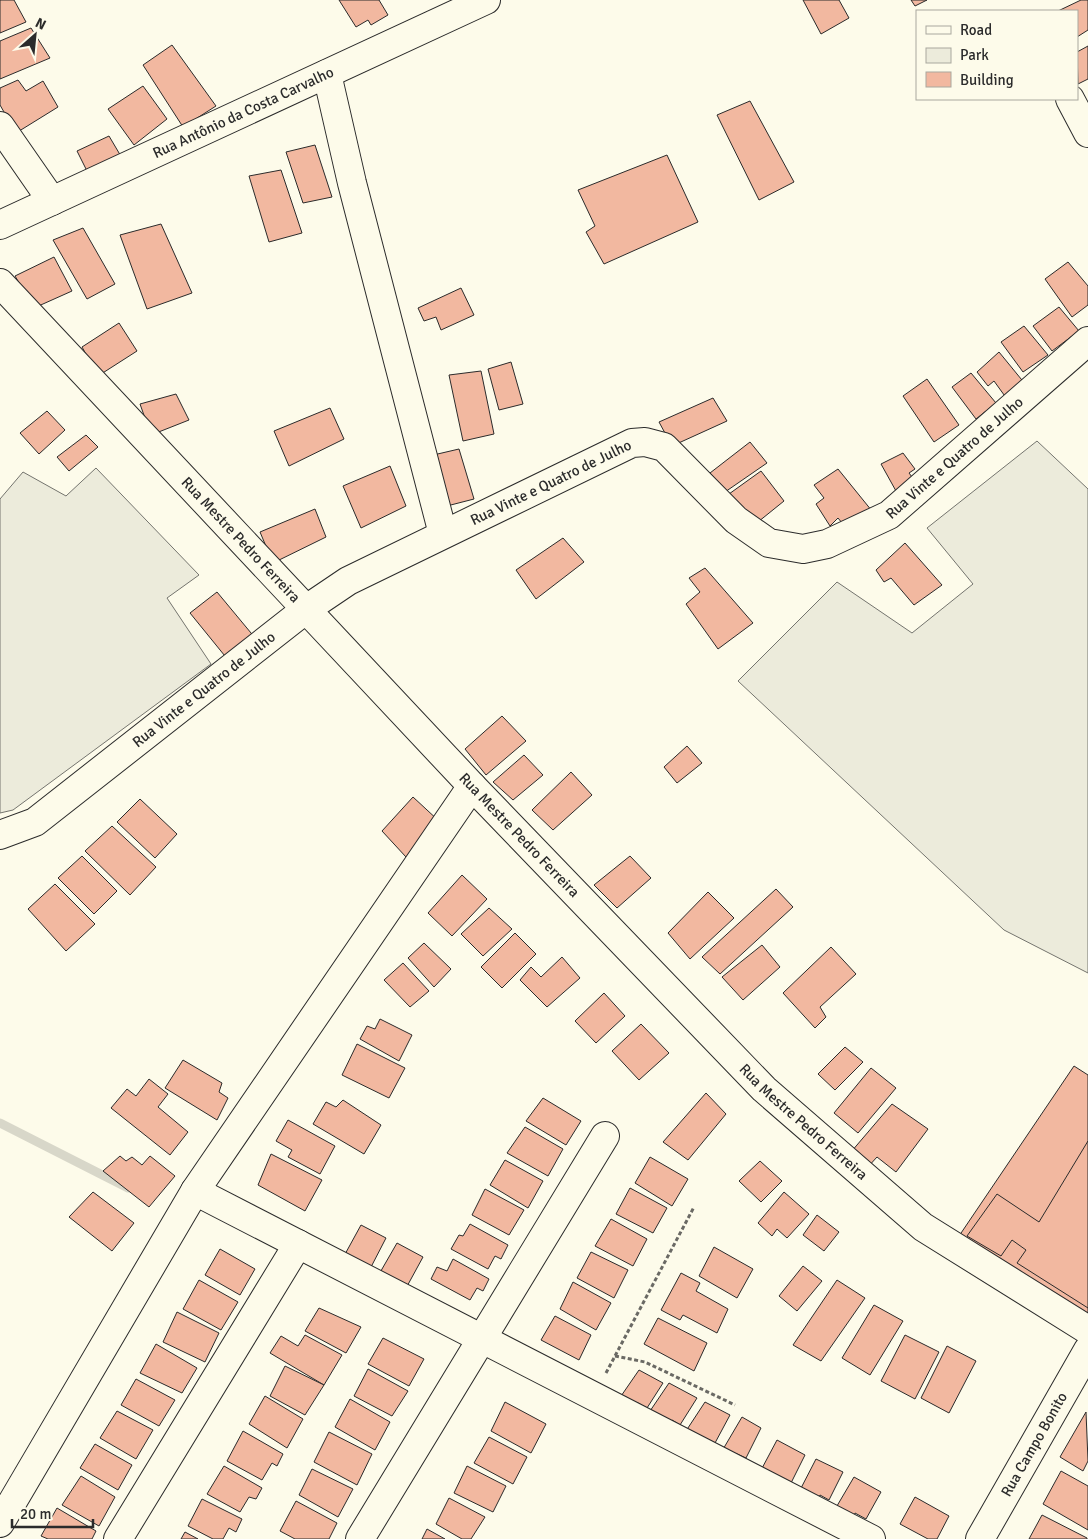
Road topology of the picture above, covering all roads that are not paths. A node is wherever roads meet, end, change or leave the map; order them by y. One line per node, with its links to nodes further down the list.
1 (486, 0): 2 (street, Rua Antônio da Costa Carvalho)
2 (327, 74): 6 (street, Rua Antônio da Costa Carvalho); 10 (street)
3 (1071, 100): 5 (street)
4 (0, 126): 6 (street)
5 (1088, 133)
6 (52, 201): 7 (street, Rua Antônio da Costa Carvalho)
7 (0, 225)
8 (0, 283): 11 (street, Rua Mestre Pedro Ferreira)
9 (1088, 342): 10 (street, Rua Vinte e Quatro de Julho)
10 (443, 534): 11 (street, Rua Vinte e Quatro de Julho)
11 (305, 610): 12 (street, Rua Mestre Pedro Ferreira); 13 (street, Rua Vinte e Quatro de Julho)
12 (472, 786): 15 (street); 17 (street, Rua Mestre Pedro Ferreira)
13 (0, 835)
14 (605, 1136): 18 (street)
15 (195, 1191): 16 (street); 20 (street)
16 (298, 1244): 18 (street); 21 (street)
17 (1088, 1330)
18 (481, 1338): 22 (street); 23 (street)
19 (1088, 1350): 24 (street, Rua Campo Bonito)
20 (0, 1523)
21 (118, 1539)
22 (360, 1539)
23 (871, 1539)
24 (980, 1539)

